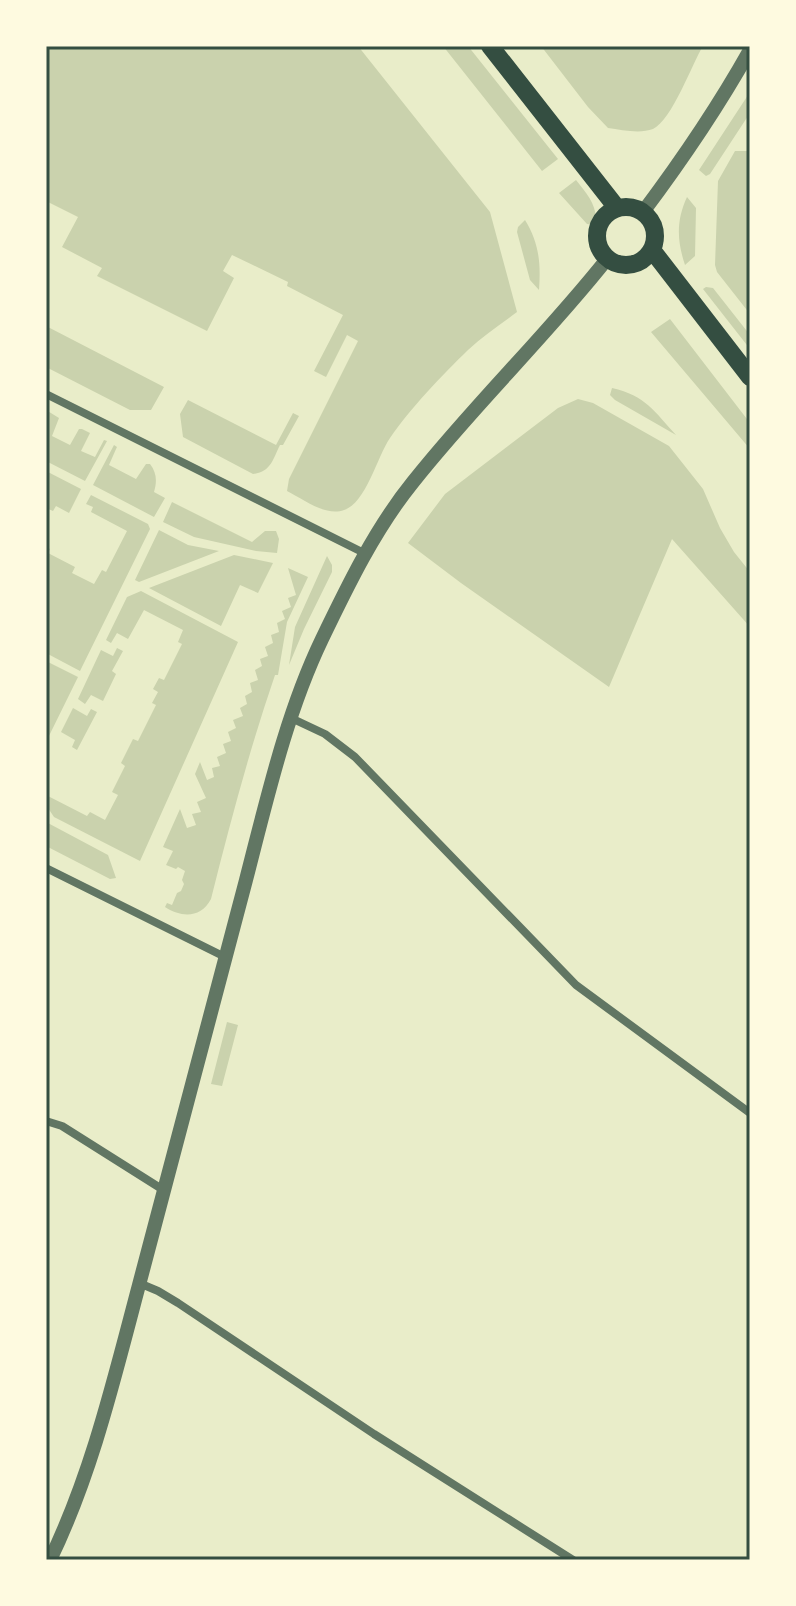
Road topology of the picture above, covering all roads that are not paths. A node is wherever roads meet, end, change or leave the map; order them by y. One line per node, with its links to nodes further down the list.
1 (490, 46): 3 (main road)
2 (750, 50): 4 (street)
3 (617, 208): 4 (main road); 6 (main road)
4 (643, 212): 5 (main road)
5 (652, 250): 6 (main road); 7 (main road)
6 (607, 259): 9 (street)
7 (750, 377)
8 (46, 394): 9 (street)
9 (366, 554): 10 (street)
10 (291, 718): 12 (street); 13 (street)
11 (46, 868): 12 (street)
12 (225, 957): 15 (street)
13 (750, 1113)
14 (46, 1121): 15 (street)
15 (165, 1191): 16 (street)
16 (139, 1283): 17 (street); 18 (street)
17 (50, 1560)
18 (573, 1560)

